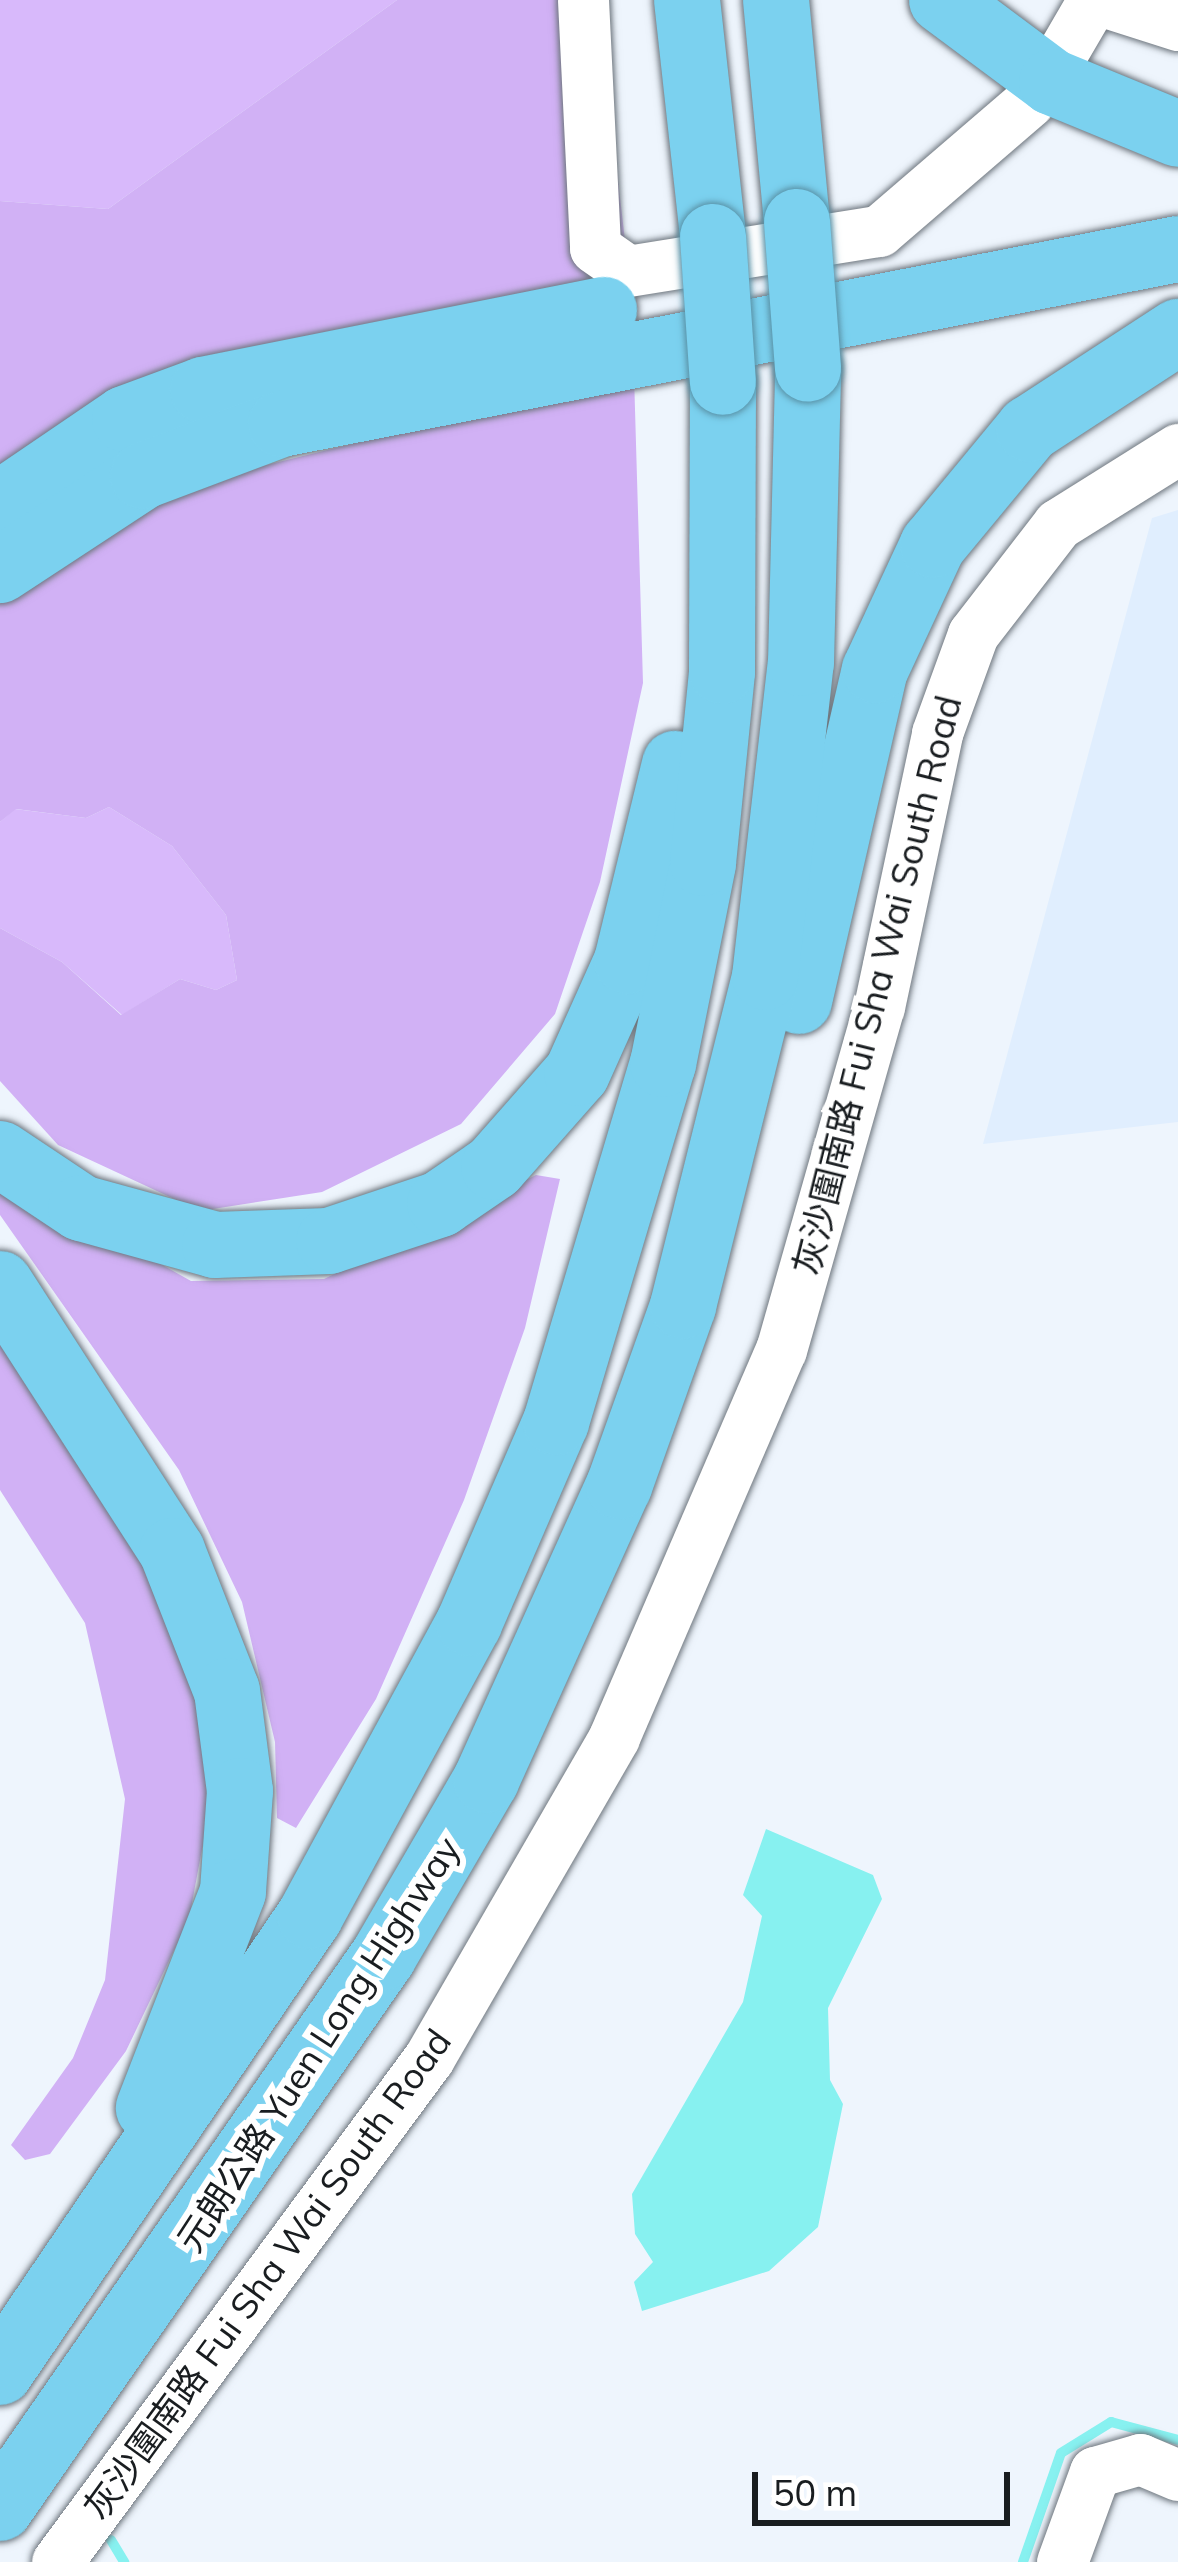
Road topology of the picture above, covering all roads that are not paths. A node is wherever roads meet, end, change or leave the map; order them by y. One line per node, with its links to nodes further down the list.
1 (584, 0): 4 (street)
2 (687, 0): 13 (highway, 元朗公路 Yuen Long Highway, bridge)
3 (942, 0): 7 (highway)
4 (1096, 0): 6 (street)
5 (777, 3): 17 (highway, 元朗公路 Yuen Long Highway, bridge)
6 (1178, 25)
7 (1178, 134)
8 (1178, 211): 12 (highway)
9 (1178, 249): 14 (highway)
10 (1178, 332): 17 (highway)
11 (1178, 449): 22 (street, 灰沙圍南路 Fui Sha Wai South Road)
12 (0, 504)
13 (719, 549): 15 (highway); 18 (highway, 元朗公路 Yuen Long Highway)
14 (0, 570)
15 (0, 1154)
16 (0, 1285): 18 (highway)
17 (683, 1306): 21 (highway, 元朗公路 Yuen Long Highway)
18 (74, 2272): 19 (highway, 元朗公路 Yuen Long Highway)
19 (0, 2372)
20 (1178, 2475): 23 (street)
21 (0, 2507)
22 (57, 2562)
23 (1062, 2562)

